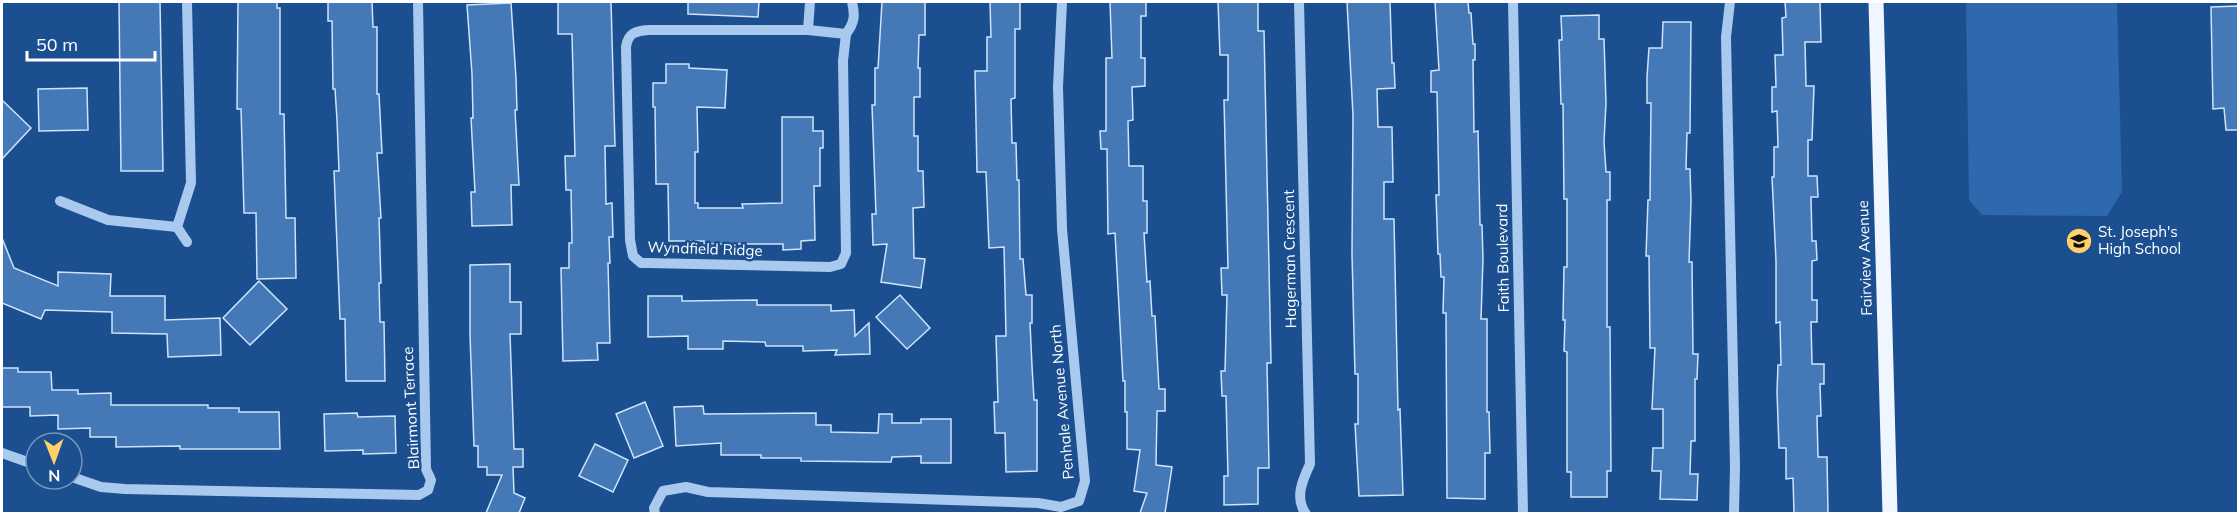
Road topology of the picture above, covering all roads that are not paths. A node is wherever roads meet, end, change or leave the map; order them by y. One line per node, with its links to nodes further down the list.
1 (187, 2): 13 (street)
2 (418, 2): 17 (street, Blairmont Terrace)
3 (810, 2): 10 (street)
4 (852, 2): 11 (street, Wyndfield Ridge)
5 (1062, 2): 18 (street, Penhale Avenue North)
6 (1299, 2): 19 (street, Hagerman Crescent)
7 (1513, 2): 20 (street, Faith Boulevard)
8 (1730, 2): 21 (street)
9 (1876, 2): 22 (main road, Fairview Avenue)
10 (808, 30): 11 (street, Wyndfield Ridge); 11 (street, Wyndfield Ridge)
11 (846, 34)
12 (60, 201): 13 (street)
13 (177, 227): 14 (street)
14 (188, 242)
15 (2, 453): 16 (street)
16 (24, 461)
17 (84, 481)
18 (654, 513)
19 (1306, 513)
20 (1523, 513)
21 (1734, 513)
22 (1890, 513)

